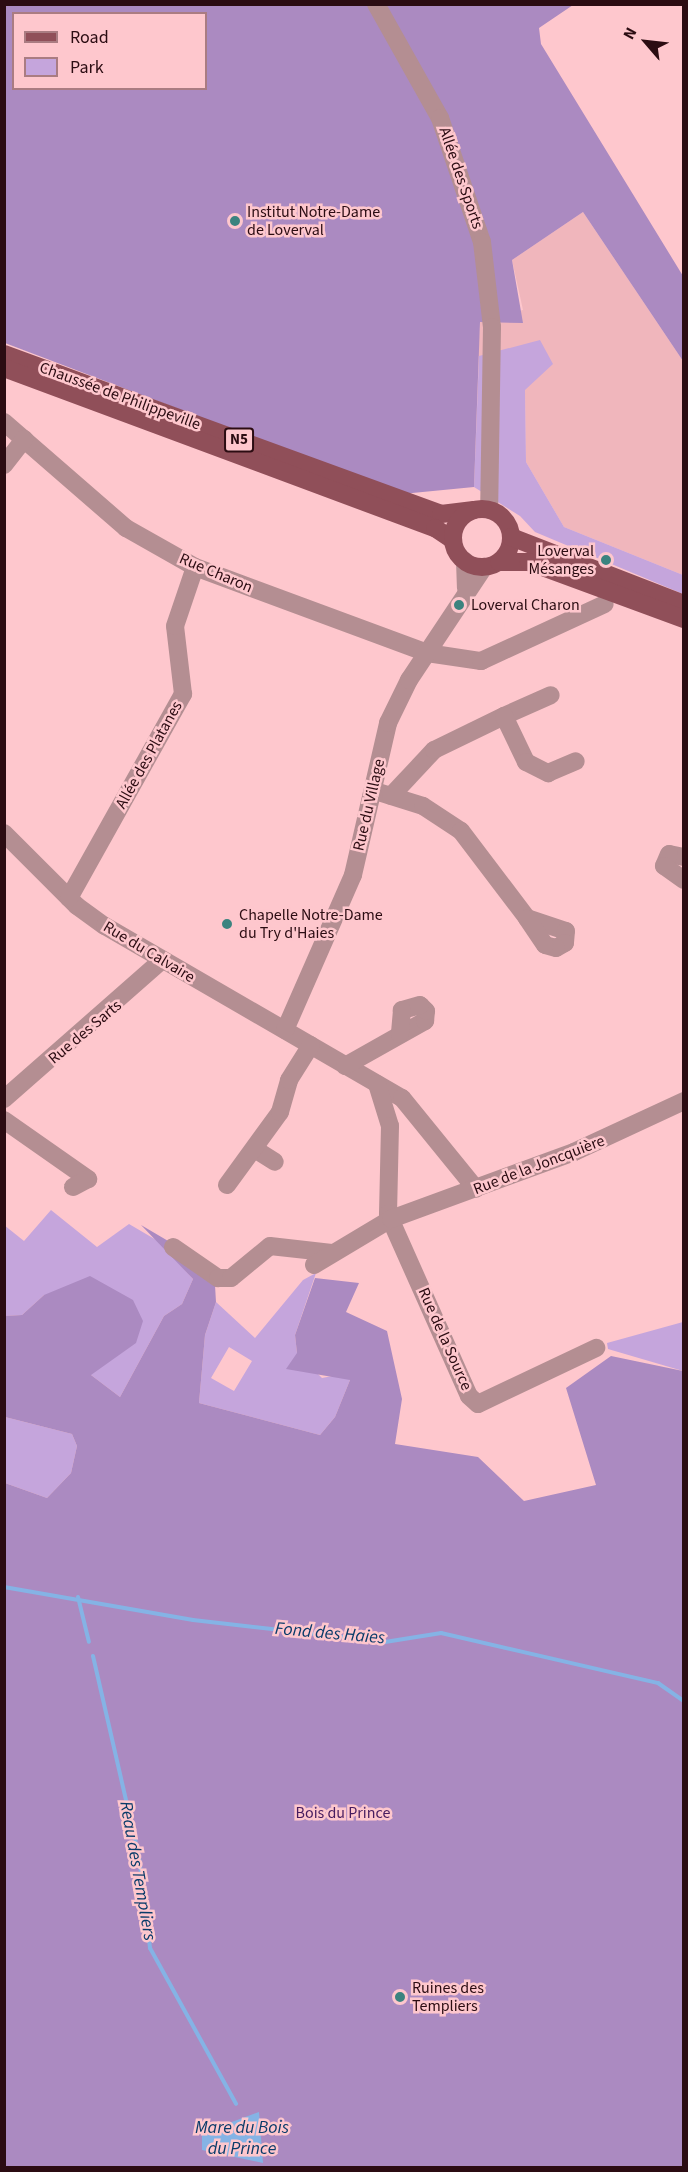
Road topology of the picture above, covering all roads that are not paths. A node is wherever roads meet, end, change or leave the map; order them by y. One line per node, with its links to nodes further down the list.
1 (376, 4): 7 (street, Allée des Sports)
2 (4, 354): 7 (main road, Chaussée de Philippeville / N5)
3 (4, 368): 9 (main road, Chaussée de Philippeville / N5)
4 (4, 422): 5 (street, Rue Charon)
5 (24, 439): 6 (street); 12 (street, Rue Charon)
6 (4, 465)
7 (482, 510): 8 (main road); 9 (main road)
8 (511, 537): 11 (main road); 15 (main road)
9 (453, 540): 10 (main road)
10 (465, 561): 11 (main road); 13 (street)
11 (491, 565): 13 (street, Rue du Village); 16 (main road)
12 (195, 567): 17 (street, Rue Charon); 25 (street, Allée des Platanes)
13 (466, 588): 17 (street, Rue du Village)
14 (606, 604): 17 (street, Rue Charon)
15 (684, 604)
16 (684, 619)
17 (427, 653): 21 (street, Rue du Village)
18 (551, 695): 19 (street)
19 (504, 716): 20 (street); 21 (street)
20 (576, 761)
21 (383, 793): 26 (street); 28 (street, Rue du Village)
22 (4, 833): 25 (street, Rue du Calvaire)
23 (684, 857): 24 (street)
24 (684, 880)
25 (69, 897): 27 (street, Rue du Calvaire)
26 (527, 918)
27 (161, 961): 28 (street, Rue du Calvaire); 33 (street, Rue des Sarts)
28 (285, 1030): 30 (street, Rue du Calvaire)
29 (400, 1034): 31 (street)
30 (311, 1045): 31 (street, Rue du Calvaire); 36 (street)
31 (345, 1066): 32 (street, Rue du Calvaire)
32 (377, 1084): 40 (street, Rue du Calvaire); 41 (street)
33 (4, 1099)
34 (684, 1101): 40 (street, Rue de la Joncquière)
35 (4, 1120): 39 (street)
36 (256, 1149): 37 (street); 38 (street)
37 (275, 1162)
38 (226, 1185)
39 (73, 1187)
40 (476, 1189): 41 (street, Rue de la Joncquière)
41 (392, 1219): 43 (street); 45 (street, Rue de la Source)
42 (173, 1246): 43 (street)
43 (332, 1253): 44 (street)
44 (314, 1265)
45 (596, 1348)

